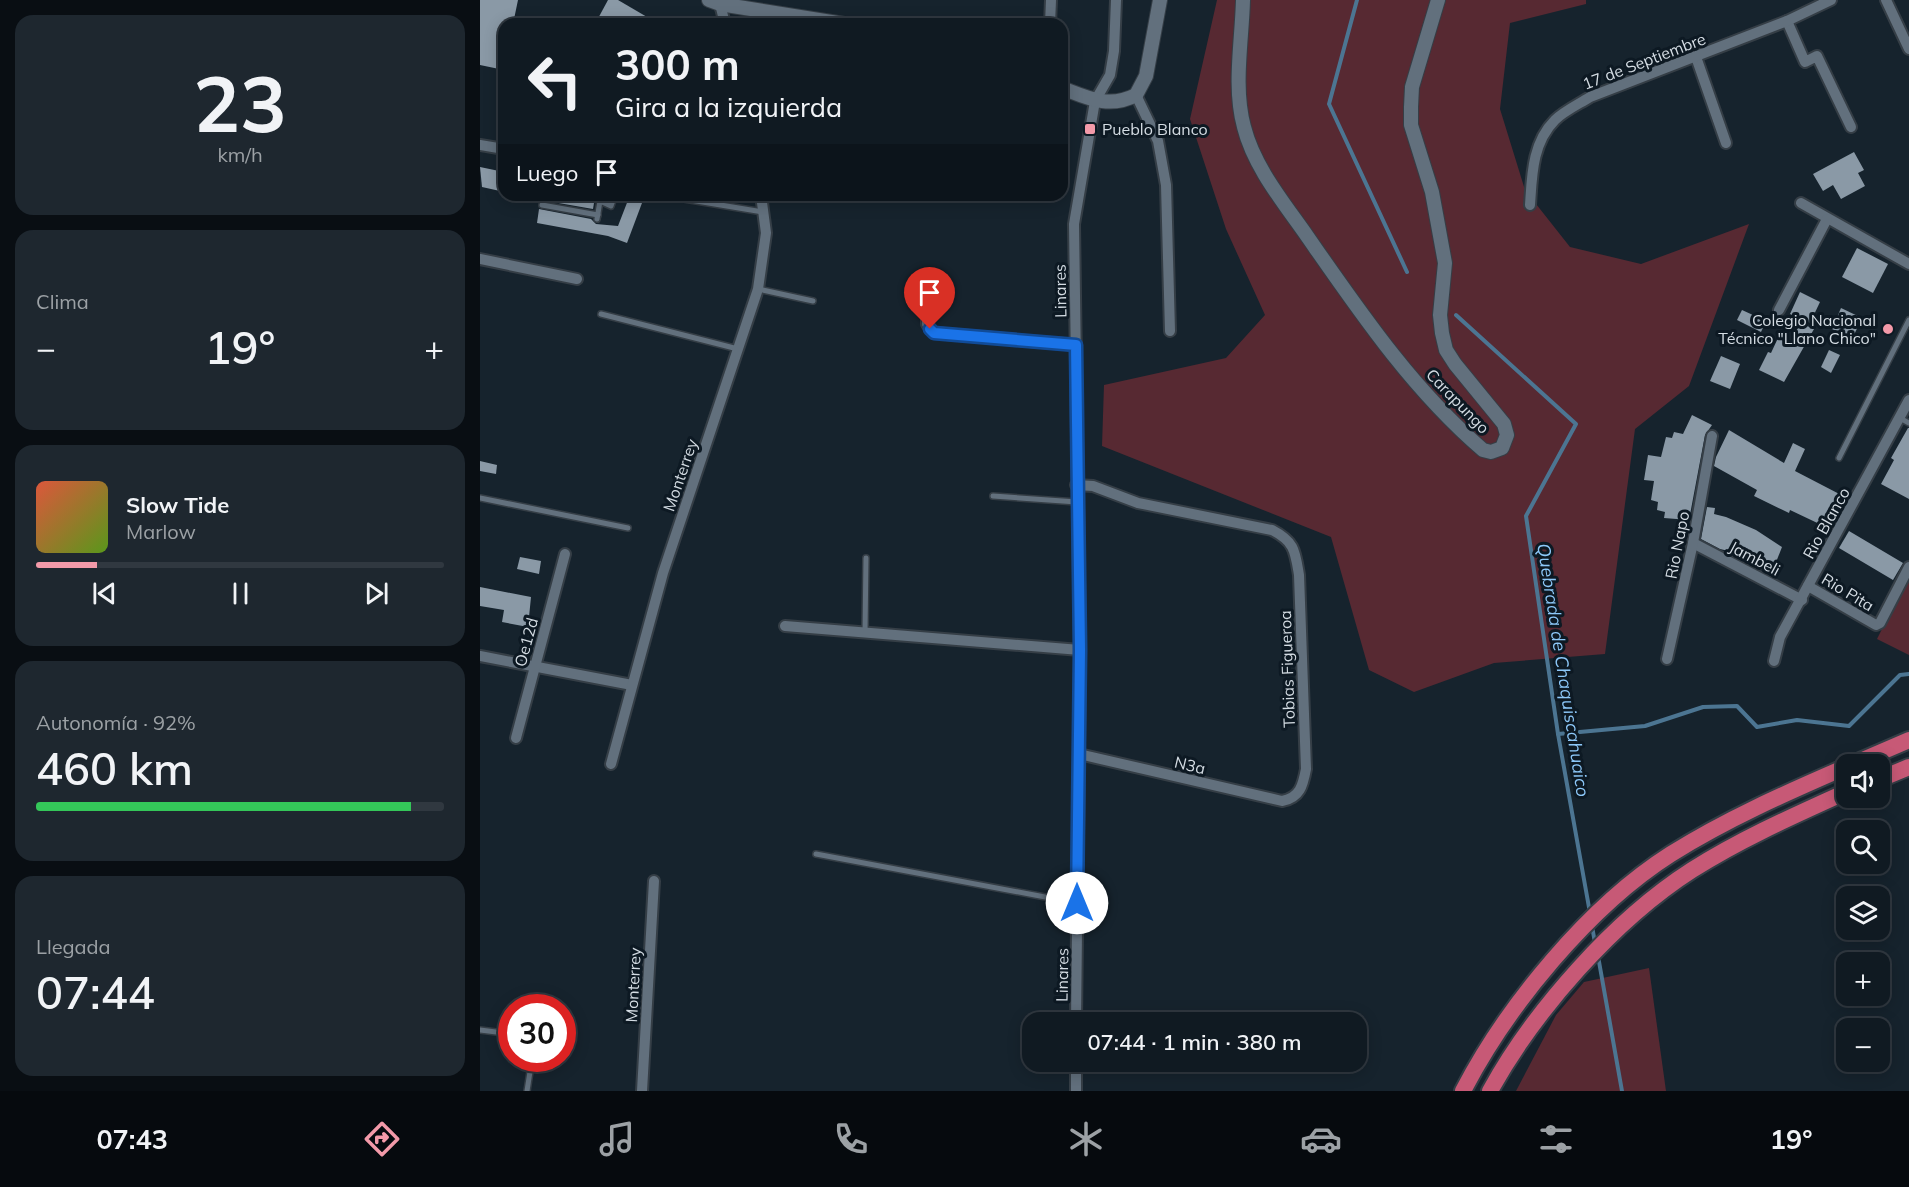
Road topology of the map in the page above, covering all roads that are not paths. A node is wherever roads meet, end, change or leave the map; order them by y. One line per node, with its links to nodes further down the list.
1 (1051, 0): 11 (street)
2 (1116, 0): 17 (street)
3 (1160, 0): 16 (street)
4 (1243, 0): 5 (street, Carapungo)
5 (1438, 0)
6 (1832, 0): 12 (street, 17 de Septiembre)
7 (1886, 0): 13 (street)
8 (714, 1): 9 (street); 10 (street)
9 (722, 18)
10 (810, 18)
11 (1050, 18)
12 (1787, 21): 14 (street, 17 de Septiembre); 18 (street)
13 (1909, 49)
14 (1696, 57): 19 (street); 29 (street, 17 de Septiembre)
15 (1068, 90): 17 (street)
16 (1136, 95): 17 (street); 41 (street)
17 (1095, 101): 42 (street, Linares)
18 (1851, 127)
19 (1726, 143)
20 (480, 145): 21 (street)
21 (498, 148)
22 (600, 201): 24 (lane)
23 (600, 201): 28 (lane)
24 (613, 201)
25 (696, 201): 30 (lane)
26 (762, 201): 30 (street, Monterrey)
27 (1801, 203): 31 (street)
28 (542, 205)
29 (1530, 205)
30 (763, 212): 35 (street, Monterrey)
31 (1827, 219): 33 (street); 37 (street)
32 (480, 259): 34 (street)
33 (1909, 264)
34 (577, 279)
35 (758, 289): 36 (lane); 43 (street, Monterrey)
36 (813, 301)
37 (1779, 310)
38 (601, 314): 43 (lane)
39 (927, 318): 42 (street)
40 (1909, 320): 47 (lane)
41 (1170, 331)
42 (1076, 345): 48 (street, Linares)
43 (739, 349): 66 (street, Monterrey)
44 (1909, 400): 45 (street, Rio Blanco)
45 (1904, 421): 57 (street, Rio Blanco)
46 (1712, 436): 53 (street, Rio Napo)
47 (1839, 458)
48 (1076, 485): 51 (street, Linares); 75 (street, Tobias Figueroa)
49 (993, 496): 51 (lane)
50 (480, 498): 52 (lane)
51 (1077, 502): 61 (street, Linares)
52 (628, 528)
53 (1693, 543): 58 (street, Jambeli); 63 (street, Rio Napo)
54 (565, 554): 65 (street, Oe12d)
55 (866, 558): 60 (lane)
56 (1909, 567): 57 (street, Rio Pita)
57 (1808, 586): 58 (street, Rio Blanco)
58 (1802, 600): 64 (street, Rio Blanco)
59 (785, 626): 60 (street)
60 (865, 632): 61 (street)
61 (1080, 650): 69 (street, Linares)
62 (480, 656): 65 (street)
63 (1667, 659)
64 (1774, 661)
65 (535, 666): 66 (street); 67 (street, Oe12d)
66 (632, 685): 71 (street, Monterrey)
67 (516, 738)
68 (1909, 740): 70 (highway)
69 (1079, 754): 75 (street, N3a); 79 (street, Linares)
70 (1877, 754)
71 (611, 764)
72 (1909, 767): 74 (highway)
73 (1836, 771): 88 (highway)
74 (1890, 775)
75 (1294, 797)
76 (1836, 797): 89 (highway)
77 (816, 854): 79 (lane)
78 (654, 880): 86 (street, Monterrey)
79 (1077, 903): 80 (street, Linares)
80 (1076, 1012)
81 (480, 1030): 82 (lane)
82 (498, 1032)
83 (530, 1072): 85 (lane)
84 (1076, 1072): 87 (street)
85 (527, 1091)
86 (642, 1091)
87 (1076, 1091)
88 (1462, 1091)
89 (1490, 1091)

